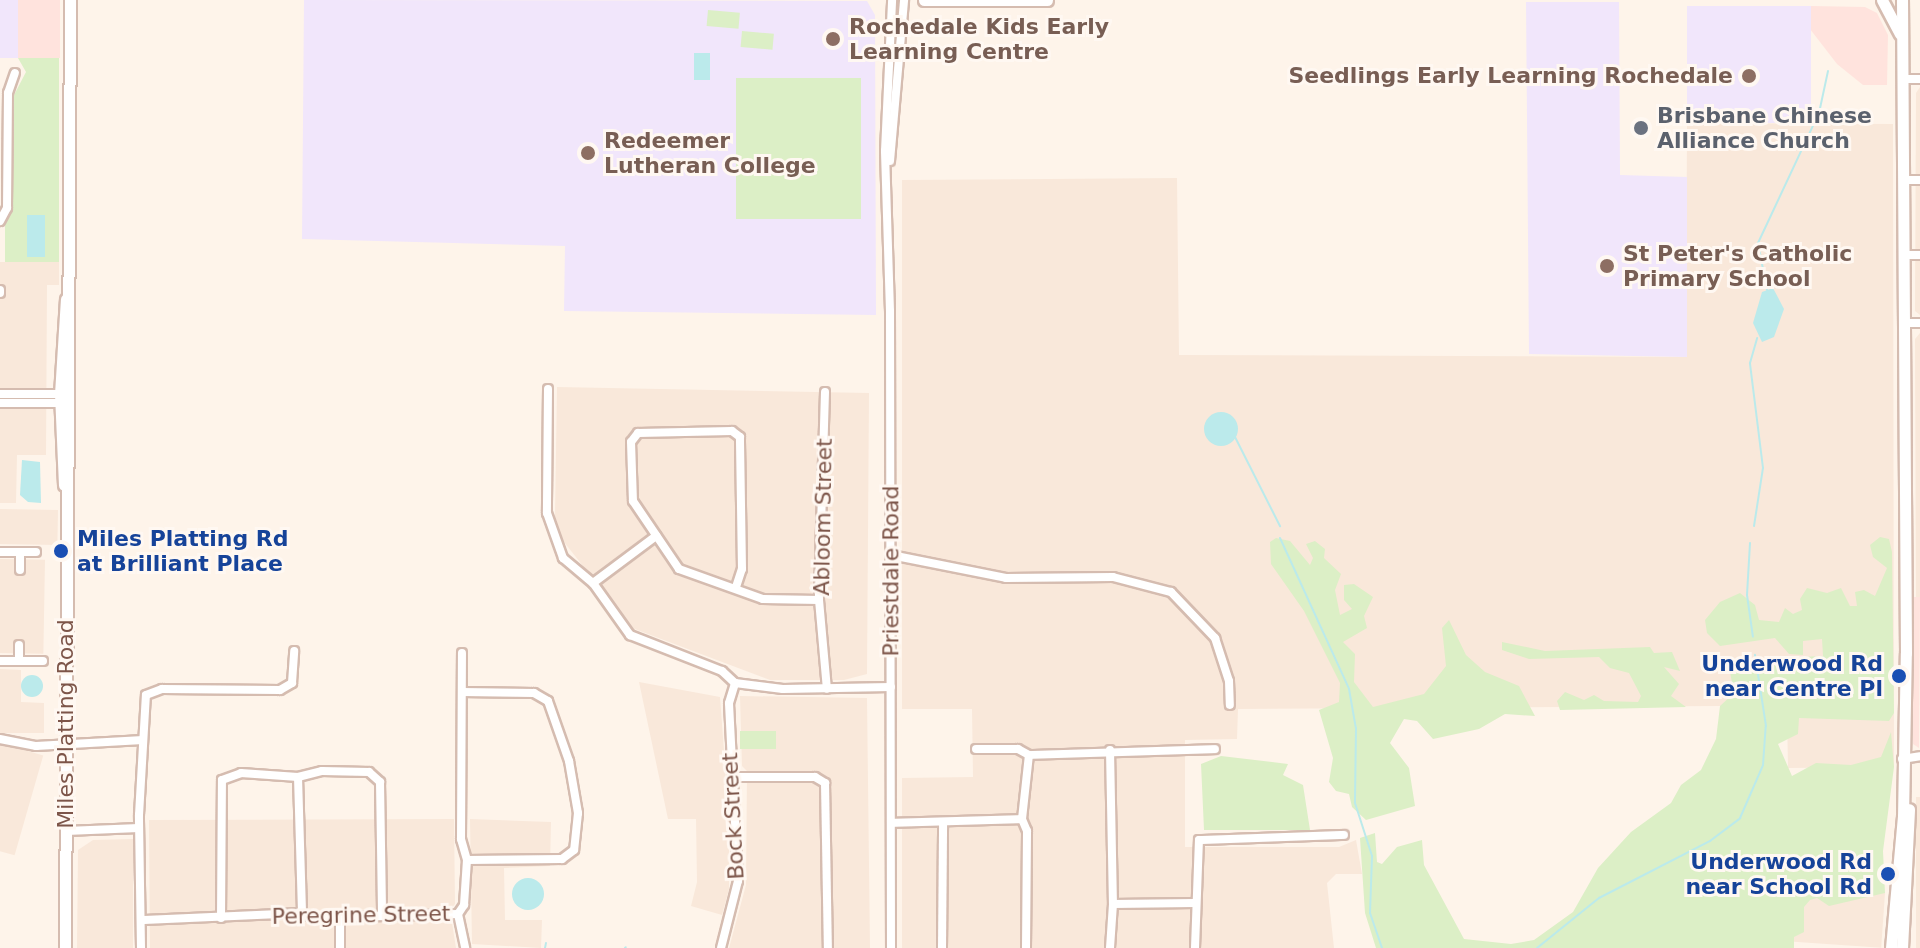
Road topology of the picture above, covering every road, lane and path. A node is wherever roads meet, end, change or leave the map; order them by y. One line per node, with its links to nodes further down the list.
1 (70, 0): 23 (main road, Miles Platting Road)
2 (892, 0): 14 (street, Priestdale Road)
3 (904, 0): 14 (street, Priestdale Road)
4 (924, 0): 5 (main road)
5 (1047, 0)
6 (1882, 0): 8 (main road)
7 (1902, 0): 8 (main road)
8 (1902, 38): 10 (main road)
9 (15, 73): 15 (street)
10 (1902, 79): 11 (street); 12 (main road)
11 (1920, 79)
12 (1904, 180): 13 (street); 16 (main road)
13 (1920, 180)
14 (887, 194): 29 (street, Priestdale Road)
15 (0, 221)
16 (1905, 255): 17 (street); 18 (main road)
17 (1920, 255)
18 (1904, 323): 19 (street); 52 (main road)
19 (1920, 323)
20 (548, 389): 31 (street)
21 (825, 392): 33 (street, Abloom Street)
22 (0, 394): 23 (street)
23 (64, 398): 24 (street); 47 (main road, Miles Platting Road)
24 (0, 403)
25 (656, 536): 31 (street); 32 (street); 32 (street)
26 (0, 552): 27 (street)
27 (20, 552): 28 (street); 30 (street)
28 (36, 552)
29 (891, 555): 41 (street, Priestdale Road); 44 (street)
30 (20, 570)
31 (593, 583): 40 (street)
32 (736, 587): 33 (street)
33 (819, 600): 42 (street, Abloom Street)
34 (19, 645): 38 (street)
35 (294, 651): 46 (street)
36 (462, 653): 43 (street, Peregrine Street)
37 (0, 661): 38 (street)
38 (19, 661): 39 (street)
39 (43, 661)
40 (735, 683): 42 (street); 54 (street, Bock Street)
41 (891, 687): 42 (street); 56 (street, Priestdale Road)
42 (827, 689)
43 (462, 692): 61 (street, Peregrine Street); 61 (street)
44 (1230, 705)
45 (0, 739): 47 (street)
46 (143, 740): 47 (street); 58 (street)
47 (66, 746): 59 (main road, Miles Platting Road)
48 (976, 749): 51 (street)
49 (1215, 749): 50 (street)
50 (1110, 750): 51 (street); 63 (street)
51 (1029, 755): 55 (street)
52 (1910, 758): 81 (main road); 82 (main road)
53 (298, 777): 64 (street); 66 (street); 68 (street)
54 (732, 777): 74 (street, Bock Street); 75 (street)
55 (1022, 819): 57 (street); 78 (street)
56 (891, 823): 57 (street); 76 (street, Priestdale Road)
57 (943, 823): 77 (street)
58 (139, 828): 59 (street); 69 (street)
59 (66, 831): 70 (main road, Miles Platting Road)
60 (1344, 835): 62 (street)
61 (467, 860): 65 (street, Peregrine Street)
62 (1195, 903): 63 (street); 80 (street)
63 (1113, 904): 79 (street)
64 (302, 913): 67 (street, Peregrine Street); 68 (street, Peregrine Street)
65 (458, 914): 66 (street, Peregrine Street); 73 (street)
66 (382, 916): 67 (street, Peregrine Street)
67 (340, 917): 72 (street)
68 (221, 918): 69 (street, Peregrine Street)
69 (144, 920): 71 (street)
70 (65, 948)
71 (141, 948)
72 (340, 948)
73 (465, 948)
74 (721, 948)
75 (828, 948)
76 (891, 948)
77 (942, 948)
78 (1026, 948)
79 (1110, 948)
80 (1195, 948)
81 (1891, 948)
82 (1902, 948)

